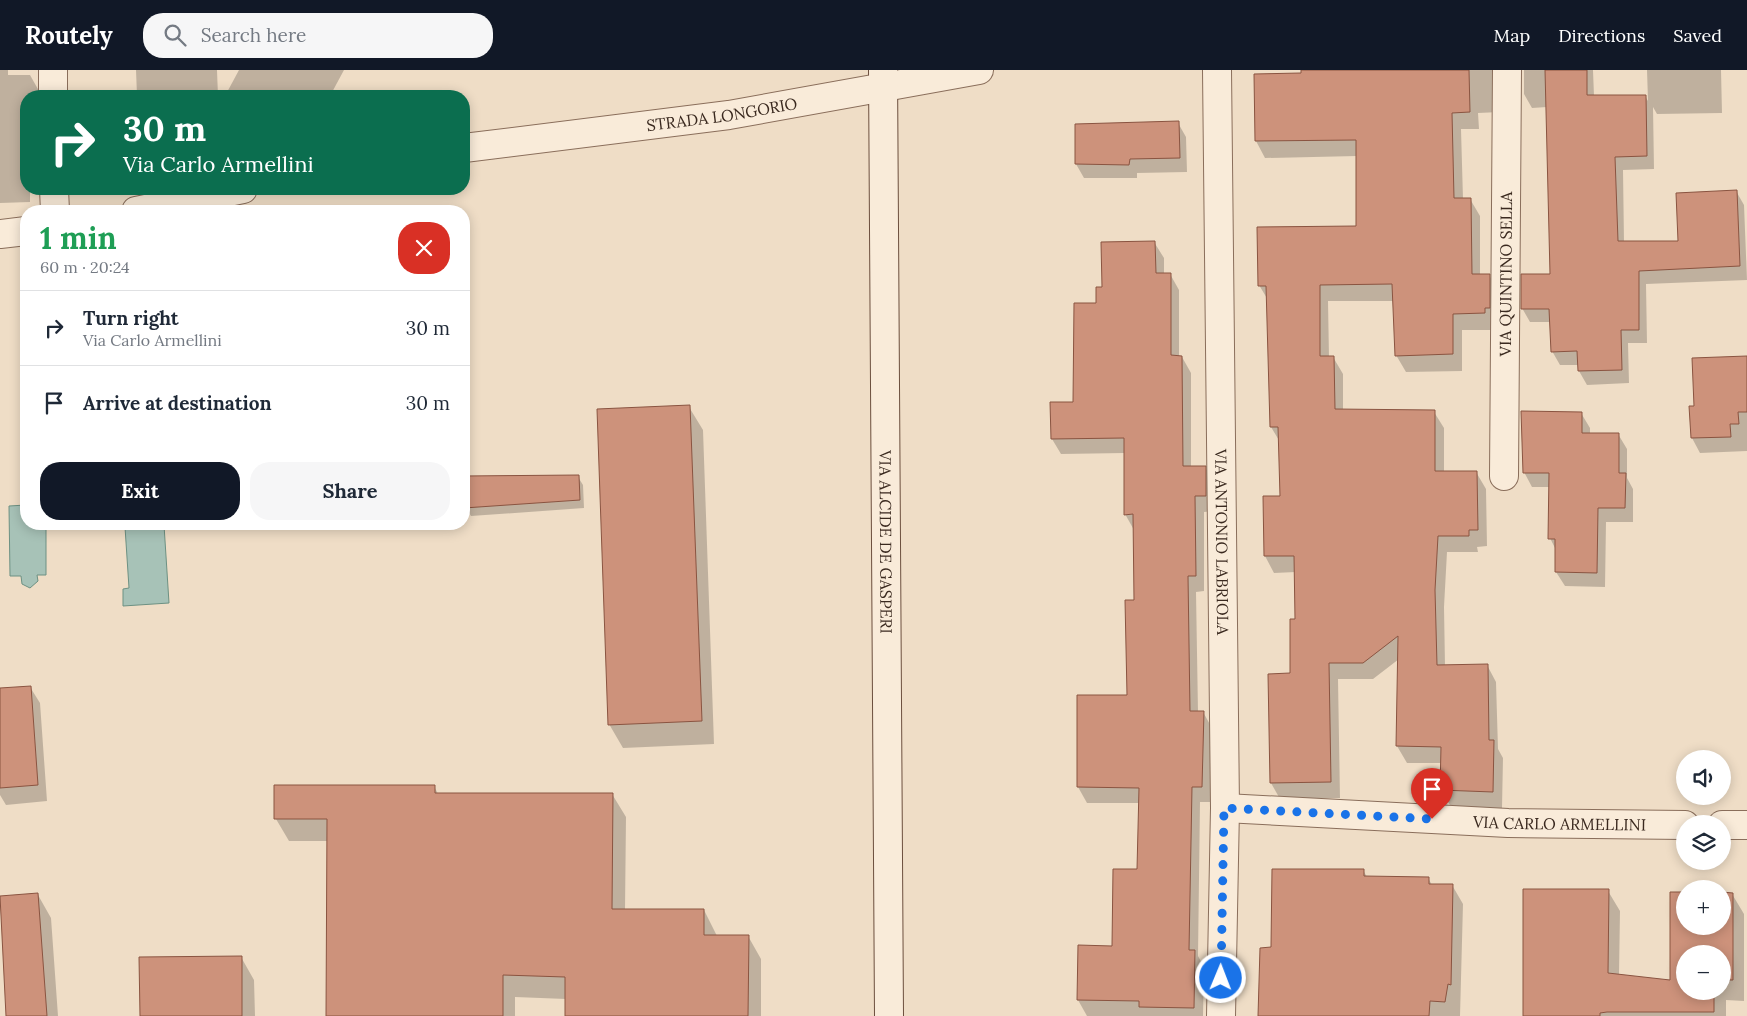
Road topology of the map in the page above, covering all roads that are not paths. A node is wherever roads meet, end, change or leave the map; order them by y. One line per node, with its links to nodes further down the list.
1 (53, 70): 6 (street)
2 (979, 70): 5 (street, STRADA LONGORIO)
3 (1217, 70): 13 (street, VIA ANTONIO LABRIOLA)
4 (1507, 70): 12 (street, VIA QUINTINO SELLA)
5 (884, 78): 7 (street, STRADA LONGORIO); 17 (street, VIA ALCIDE DE GASPERI)
6 (53, 90)
7 (470, 147)
8 (214, 195): 9 (street)
9 (165, 205)
10 (20, 232): 11 (street)
11 (0, 234)
12 (1504, 476)
13 (1224, 808): 14 (street, VIA CARLO ARMELLINI); 18 (street, VIA ANTONIO LABRIOLA)
14 (1676, 825)
15 (1731, 825): 16 (street)
16 (1747, 825)
17 (889, 1016)
18 (1221, 1016)

